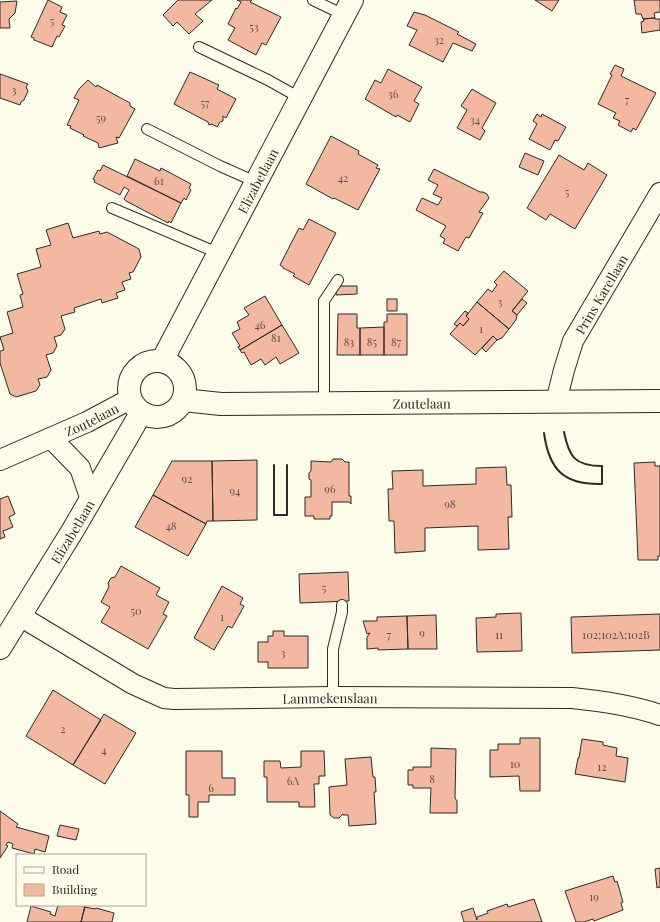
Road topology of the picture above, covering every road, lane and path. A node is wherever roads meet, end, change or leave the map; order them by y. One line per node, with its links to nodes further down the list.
1 (313, 0): 2 (lane)
2 (348, 8): 4 (street, Elizabetlaan)
3 (199, 46): 4 (lane)
4 (300, 98): 6 (street, Elizabetlaan)
5 (146, 129): 6 (lane)
6 (256, 182): 9 (street, Elizabetlaan)
7 (660, 193): 14 (street, Prins Karellaan)
8 (112, 208): 9 (lane)
9 (218, 253): 11 (street, Elizabetlaan)
10 (338, 280): 15 (lane)
11 (162, 361): 12 (street); 16 (street)
12 (183, 400): 15 (street, Zoutelaan); 16 (street)
13 (660, 401): 14 (street, Zoutelaan)
14 (556, 402): 15 (street, Zoutelaan)
15 (324, 403)
16 (136, 406): 17 (street, Zoutelaan); 19 (street, Elizabetlaan)
17 (52, 438): 18 (street, Zoutelaan); 19 (street, Zoutelaan)
18 (0, 460)
19 (91, 500): 21 (street, Elizabetlaan)
20 (342, 605): 23 (lane)
21 (20, 616): 22 (street, Elizabetlaan); 23 (street, Lammekenslaan)
22 (0, 648)
23 (333, 697): 24 (street, Lammekenslaan)
24 (660, 716)

